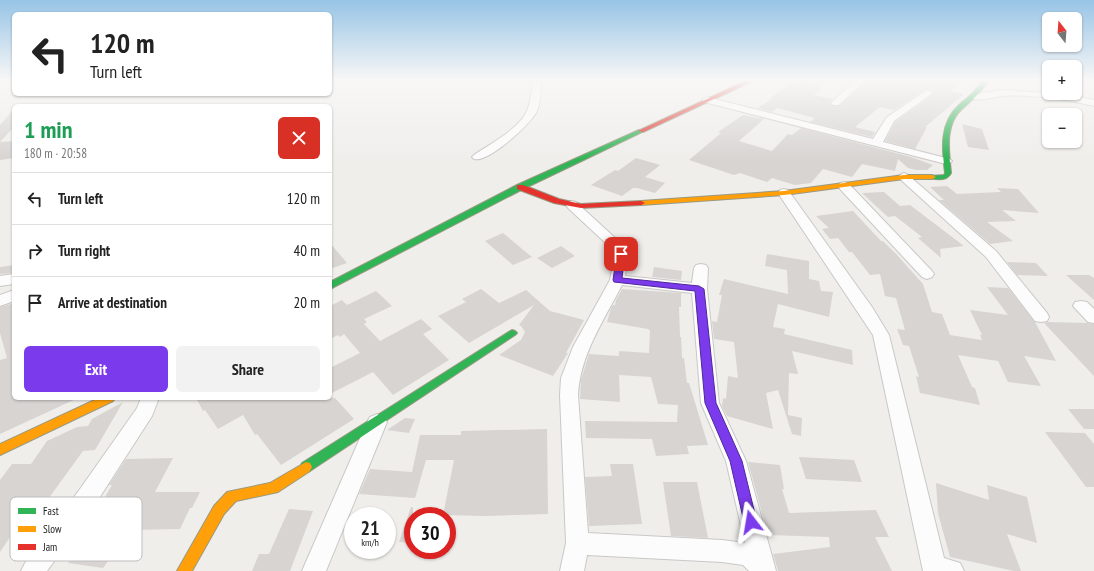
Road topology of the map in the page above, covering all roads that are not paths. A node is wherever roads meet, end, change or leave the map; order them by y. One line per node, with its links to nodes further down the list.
1 (533, 107): 7 (street)
2 (693, 107): 11 (street)
3 (733, 107): 6 (street)
4 (908, 107): 6 (street)
5 (962, 107): 8 (street)
6 (876, 144): 8 (street)
7 (478, 157)
8 (946, 161): 9 (street)
9 (904, 177): 10 (street); 24 (street)
10 (844, 186): 12 (street); 15 (street)
11 (520, 187): 13 (street); 19 (street)
12 (784, 193): 13 (street); 35 (street)
13 (572, 205): 18 (street)
14 (701, 268): 20 (street)
15 (927, 274)
16 (12, 279): 17 (street)
17 (0, 280)
18 (617, 280): 20 (street); 32 (street)
19 (332, 285)
20 (699, 289): 34 (street)
21 (12, 296): 22 (street)
22 (0, 301)
23 (1081, 306): 25 (street)
24 (1041, 317)
25 (1094, 318)
26 (512, 333): 29 (street)
27 (100, 400): 30 (street)
28 (149, 400): 31 (street)
29 (377, 422): 37 (street); 38 (street)
30 (0, 450)
31 (87, 497)
32 (578, 543): 34 (street); 39 (street)
33 (40, 561): 36 (street)
34 (763, 569)
35 (940, 570)
36 (33, 571)
37 (184, 571)
38 (314, 571)
39 (572, 571)

